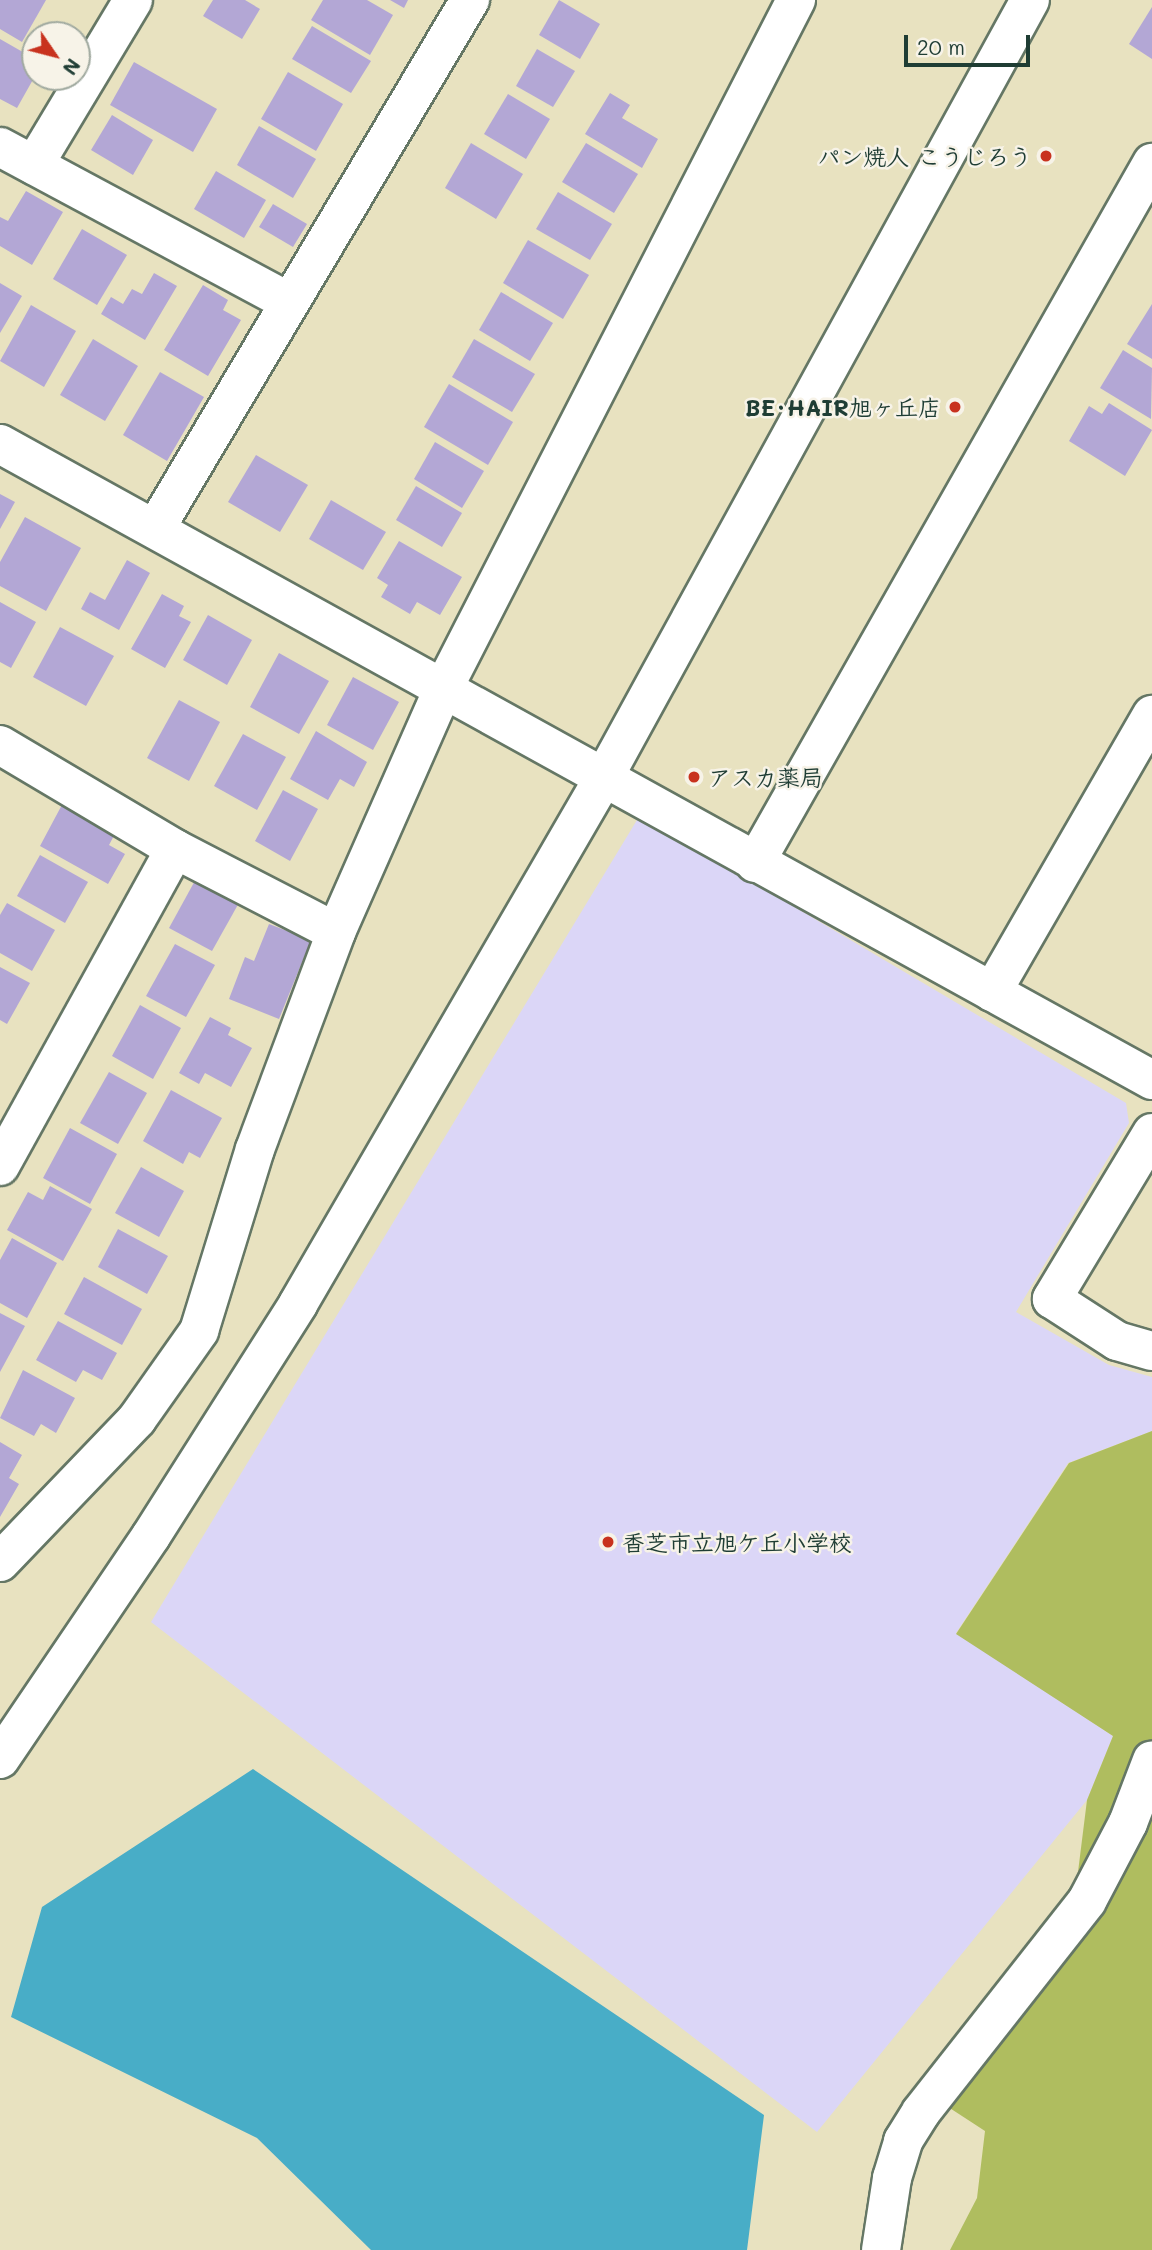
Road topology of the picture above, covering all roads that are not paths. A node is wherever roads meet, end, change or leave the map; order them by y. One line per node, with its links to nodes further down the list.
1 (133, 0): 7 (street)
2 (470, 0): 8 (street)
3 (796, 0): 11 (street)
4 (1030, 0): 14 (street)
5 (0, 146): 7 (street)
6 (1152, 163): 16 (street)
7 (34, 165): 8 (street)
8 (289, 302): 10 (street)
9 (0, 444): 10 (street)
10 (155, 529): 11 (street)
11 (444, 687): 14 (street); 17 (street)
12 (1152, 715): 18 (street)
13 (0, 745): 15 (street)
14 (603, 779): 16 (street); 24 (street)
15 (175, 849): 17 (street); 21 (street)
16 (755, 863): 18 (street)
17 (336, 933): 23 (street)
18 (992, 992): 19 (street)
19 (1152, 1080)
20 (1152, 1133): 22 (street)
21 (0, 1166)
22 (1152, 1351)
23 (0, 1562)
24 (0, 1759)
25 (1152, 1760): 26 (street)
26 (881, 2250)

